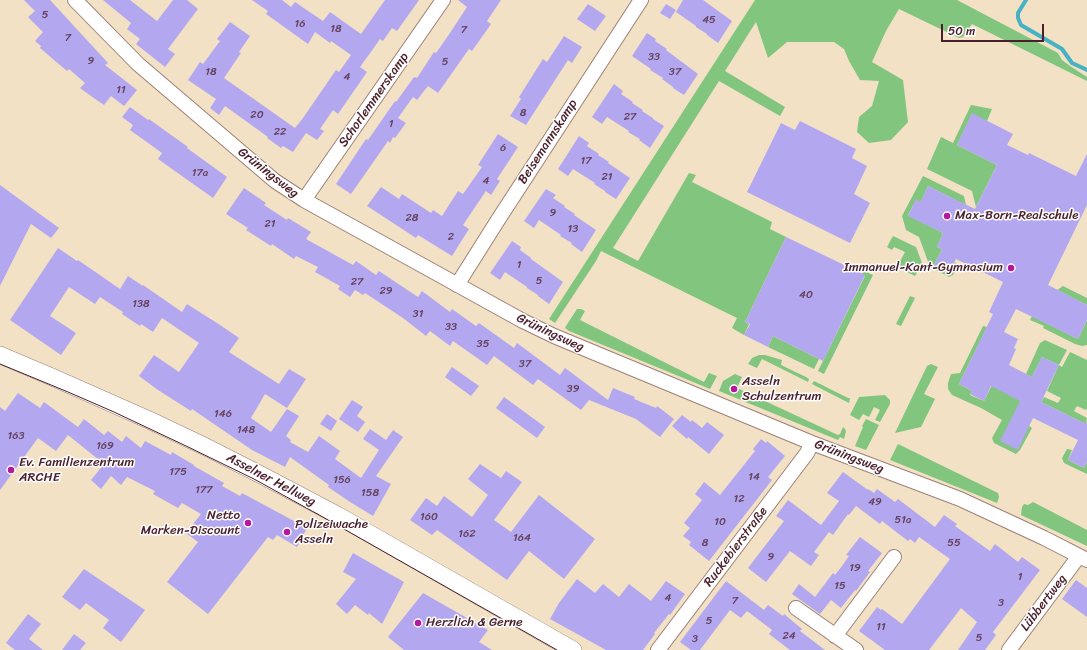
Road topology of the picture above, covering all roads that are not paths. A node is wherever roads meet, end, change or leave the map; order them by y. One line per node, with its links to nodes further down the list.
1 (76, 0): 4 (street, Grüningsweg)
2 (443, 0): 4 (street, Schorlemmerskamp)
3 (641, 0): 5 (street, Beisemannskamp)
4 (304, 200): 5 (street, Grüningsweg)
5 (457, 285): 7 (street, Grüningsweg)
6 (0, 355): 12 (main road, Asselner Hellweg)
7 (812, 443): 9 (street, Grüningsweg); 13 (street, Ruckebierstraße)
8 (894, 557): 11 (street)
9 (1083, 558): 15 (street, Lübbertweg)
10 (796, 608): 11 (street)
11 (835, 636): 14 (street)
12 (573, 650)
13 (658, 650)
14 (856, 650)
15 (1008, 650)

